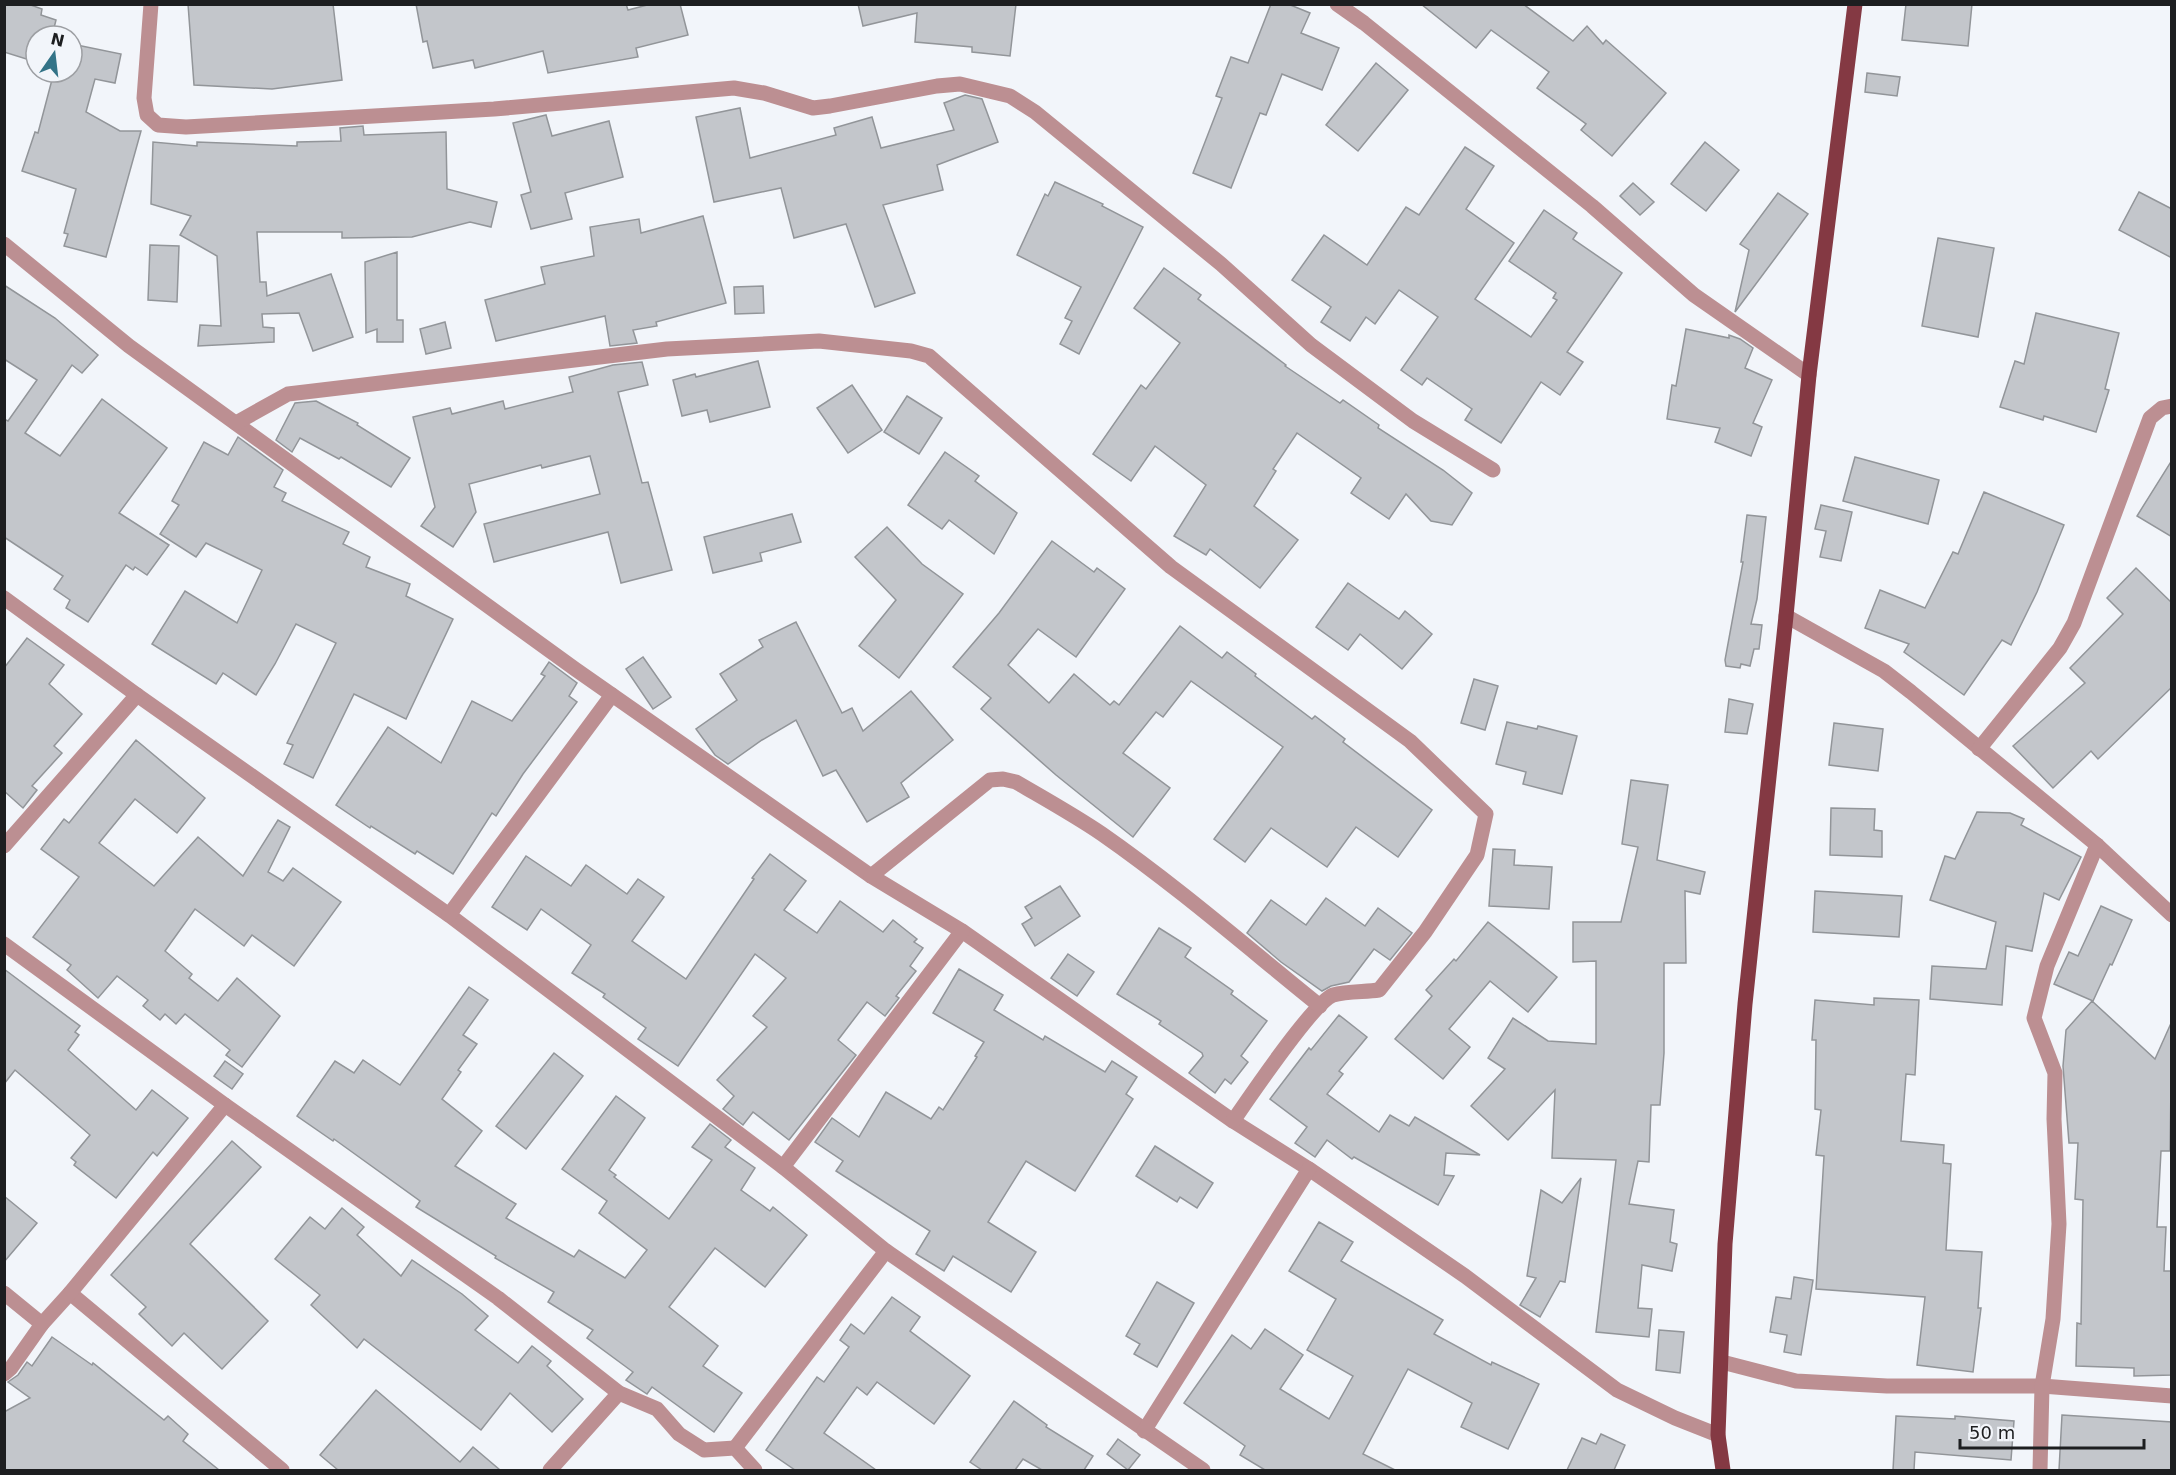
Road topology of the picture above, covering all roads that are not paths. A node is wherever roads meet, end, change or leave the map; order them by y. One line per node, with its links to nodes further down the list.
1 (151, 4): 8 (street)
2 (1336, 4): 5 (street)
3 (1855, 4): 5 (main road)
4 (4, 244): 7 (street)
5 (1809, 375): 10 (main road)
6 (2172, 406): 13 (street)
7 (236, 423): 12 (street); 21 (street)
8 (1493, 470)
9 (4, 598): 11 (street)
10 (1786, 616): 13 (street); 30 (main road)
11 (137, 695): 15 (street); 17 (street)
12 (612, 695): 16 (street); 17 (street)
13 (1979, 749): 14 (street)
14 (2097, 845): 18 (street); 32 (street)
15 (4, 846)
16 (871, 876): 19 (street); 21 (street)
17 (449, 915): 24 (street)
18 (2172, 915)
19 (962, 931): 23 (street); 24 (street)
20 (4, 944): 22 (street)
21 (1320, 1006): 23 (street)
22 (225, 1105): 28 (street); 33 (street)
23 (1233, 1121): 25 (street)
24 (783, 1167): 26 (street)
25 (1310, 1169): 35 (street); 36 (street)
26 (886, 1251): 35 (street); 37 (street)
27 (4, 1293): 29 (street)
28 (70, 1293): 29 (street); 38 (street)
29 (42, 1324): 31 (street)
30 (1722, 1362): 32 (street); 36 (main road)
31 (4, 1374)
32 (2042, 1386): 34 (street); 43 (street)
33 (619, 1393): 37 (street); 39 (street)
34 (2172, 1396)
35 (1144, 1431): 41 (street)
36 (1718, 1435): 42 (main road)
37 (735, 1448): 40 (street)
38 (282, 1470)
39 (550, 1470)
40 (755, 1470)
41 (1203, 1470)
42 (1723, 1470)
43 (2040, 1470)

